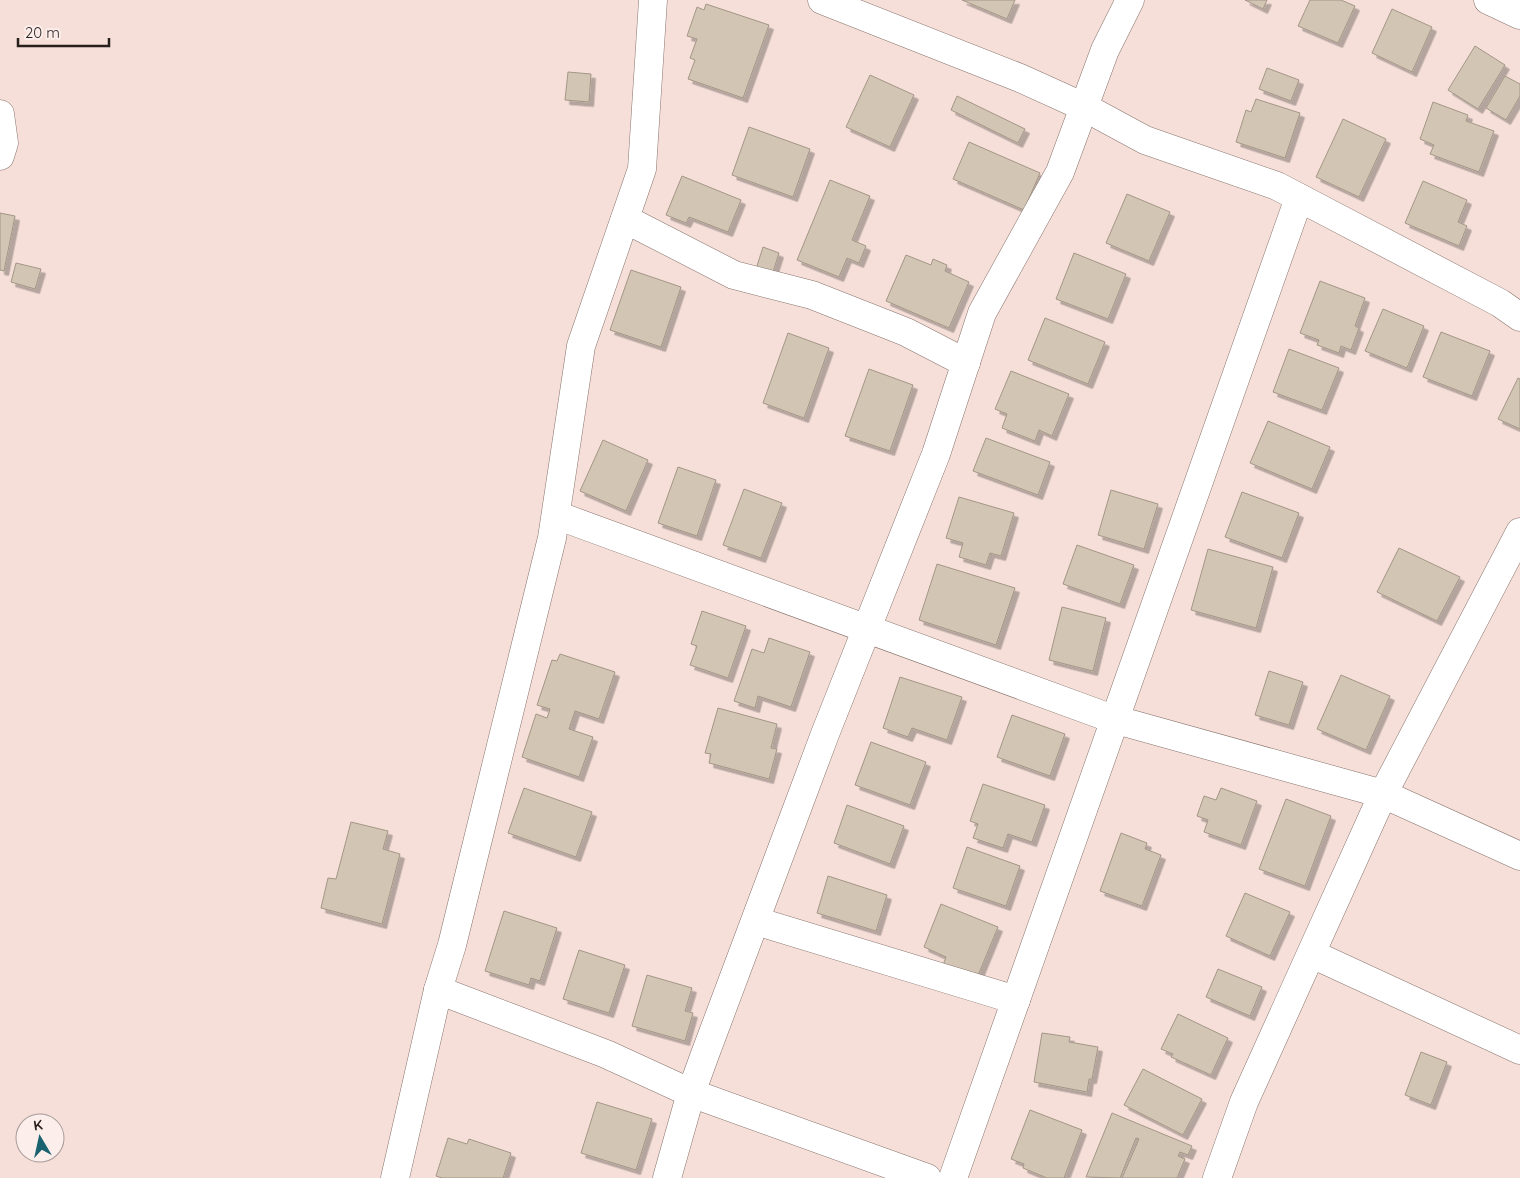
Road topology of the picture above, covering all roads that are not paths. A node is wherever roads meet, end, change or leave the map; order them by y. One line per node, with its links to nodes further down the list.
1 (653, 0): 10 (street)
2 (822, 0): 6 (street)
3 (1130, 0): 6 (street)
4 (1488, 0): 5 (street)
5 (1520, 16)
6 (1084, 107): 9 (street); 12 (street)
7 (0, 114): 8 (street)
8 (0, 156)
9 (1298, 198): 11 (street); 16 (street)
10 (625, 218): 12 (street); 13 (street)
11 (1520, 317)
12 (966, 363): 15 (street)
13 (556, 515): 15 (street); 21 (street)
14 (1520, 532): 17 (street)
15 (867, 629): 16 (street); 19 (street)
16 (1114, 719): 17 (street); 22 (street)
17 (1383, 794): 18 (street); 20 (street)
18 (1520, 856)
19 (756, 921): 22 (street); 24 (street)
20 (1312, 954): 23 (street); 29 (street)
21 (438, 990): 24 (street); 25 (street)
22 (1016, 1000): 28 (street)
23 (1520, 1050)
24 (691, 1093): 26 (street); 27 (street)
25 (395, 1178)
26 (667, 1178)
27 (927, 1178)
28 (953, 1178)
29 (1217, 1178)

